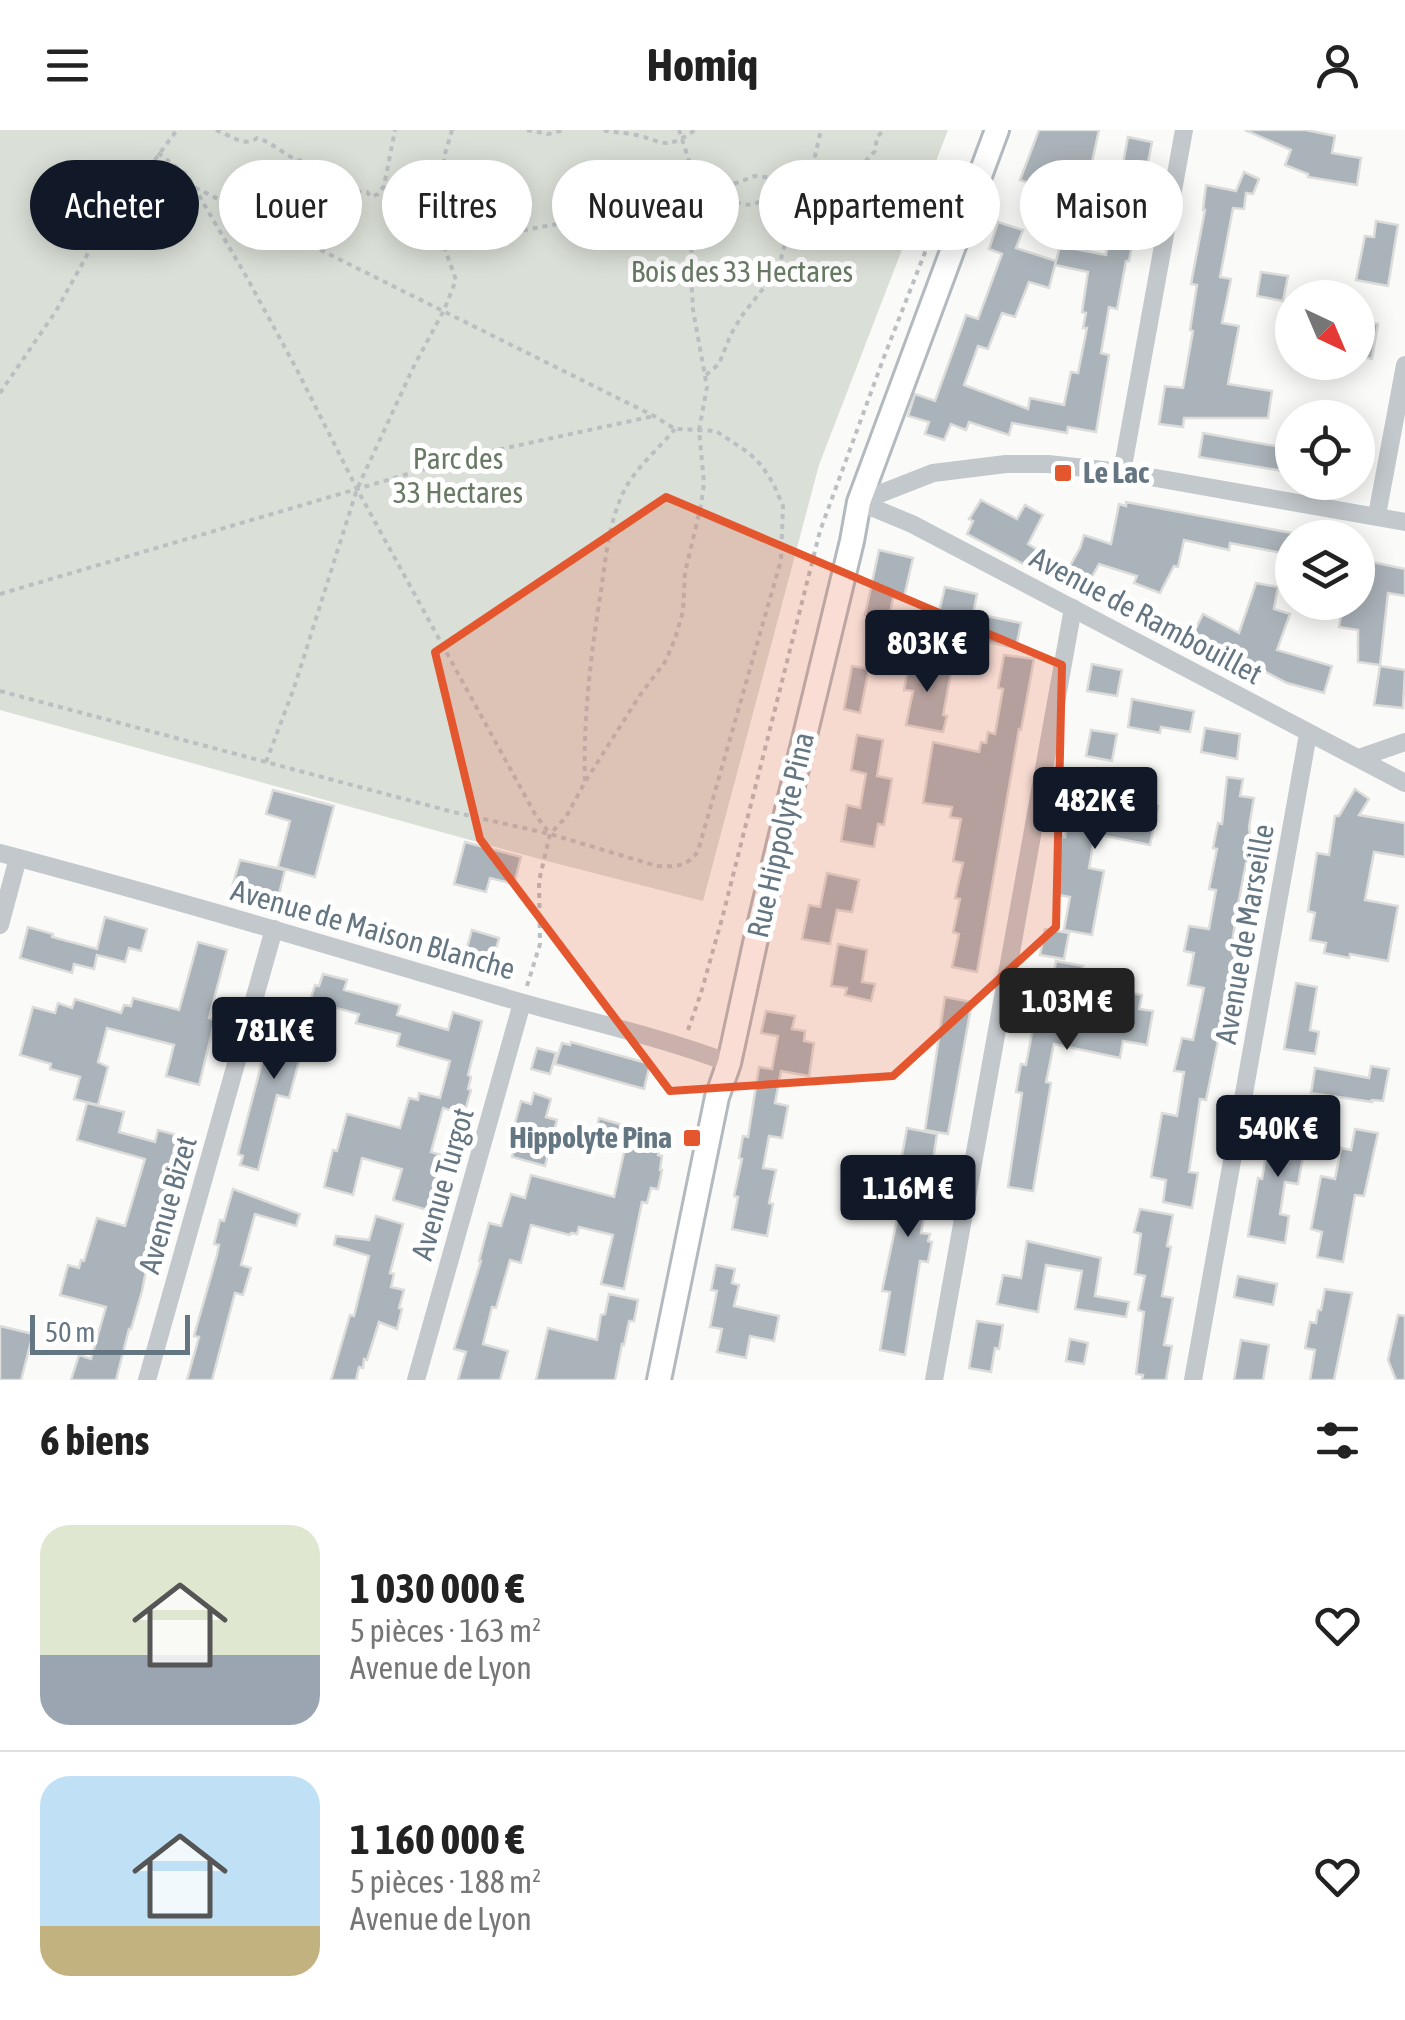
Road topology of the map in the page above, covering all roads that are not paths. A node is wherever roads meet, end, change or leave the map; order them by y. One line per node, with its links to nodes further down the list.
1 (997, 130): 5 (main road, Rue Hippolyte Pina)
2 (1184, 130): 4 (street)
3 (1405, 365): 6 (street)
4 (1122, 472): 5 (street); 6 (street)
5 (859, 502): 8 (street, Avenue de Rambouillet); 17 (main road, Rue Hippolyte Pina)
6 (1377, 515): 7 (street)
7 (1405, 522)
8 (1072, 608): 9 (street, Avenue de Rambouillet); 21 (street)
9 (1308, 734): 11 (street, Avenue de Rambouillet); 22 (street, Avenue de Marseille)
10 (1405, 742): 11 (street)
11 (1359, 758): 12 (street, Avenue de Rambouillet)
12 (1405, 782)
13 (9, 856): 14 (street); 15 (street, Avenue de Maison Blanche)
14 (0, 925)
15 (274, 929): 16 (street, Avenue de Maison Blanche); 18 (street, Avenue Bizet)
16 (522, 1003): 17 (street, Avenue de Maison Blanche); 19 (street, Avenue Turgot)
17 (729, 1063): 20 (main road, Rue Hippolyte Pina)
18 (147, 1380)
19 (416, 1380)
20 (659, 1380)
21 (934, 1380)
22 (1194, 1380)

